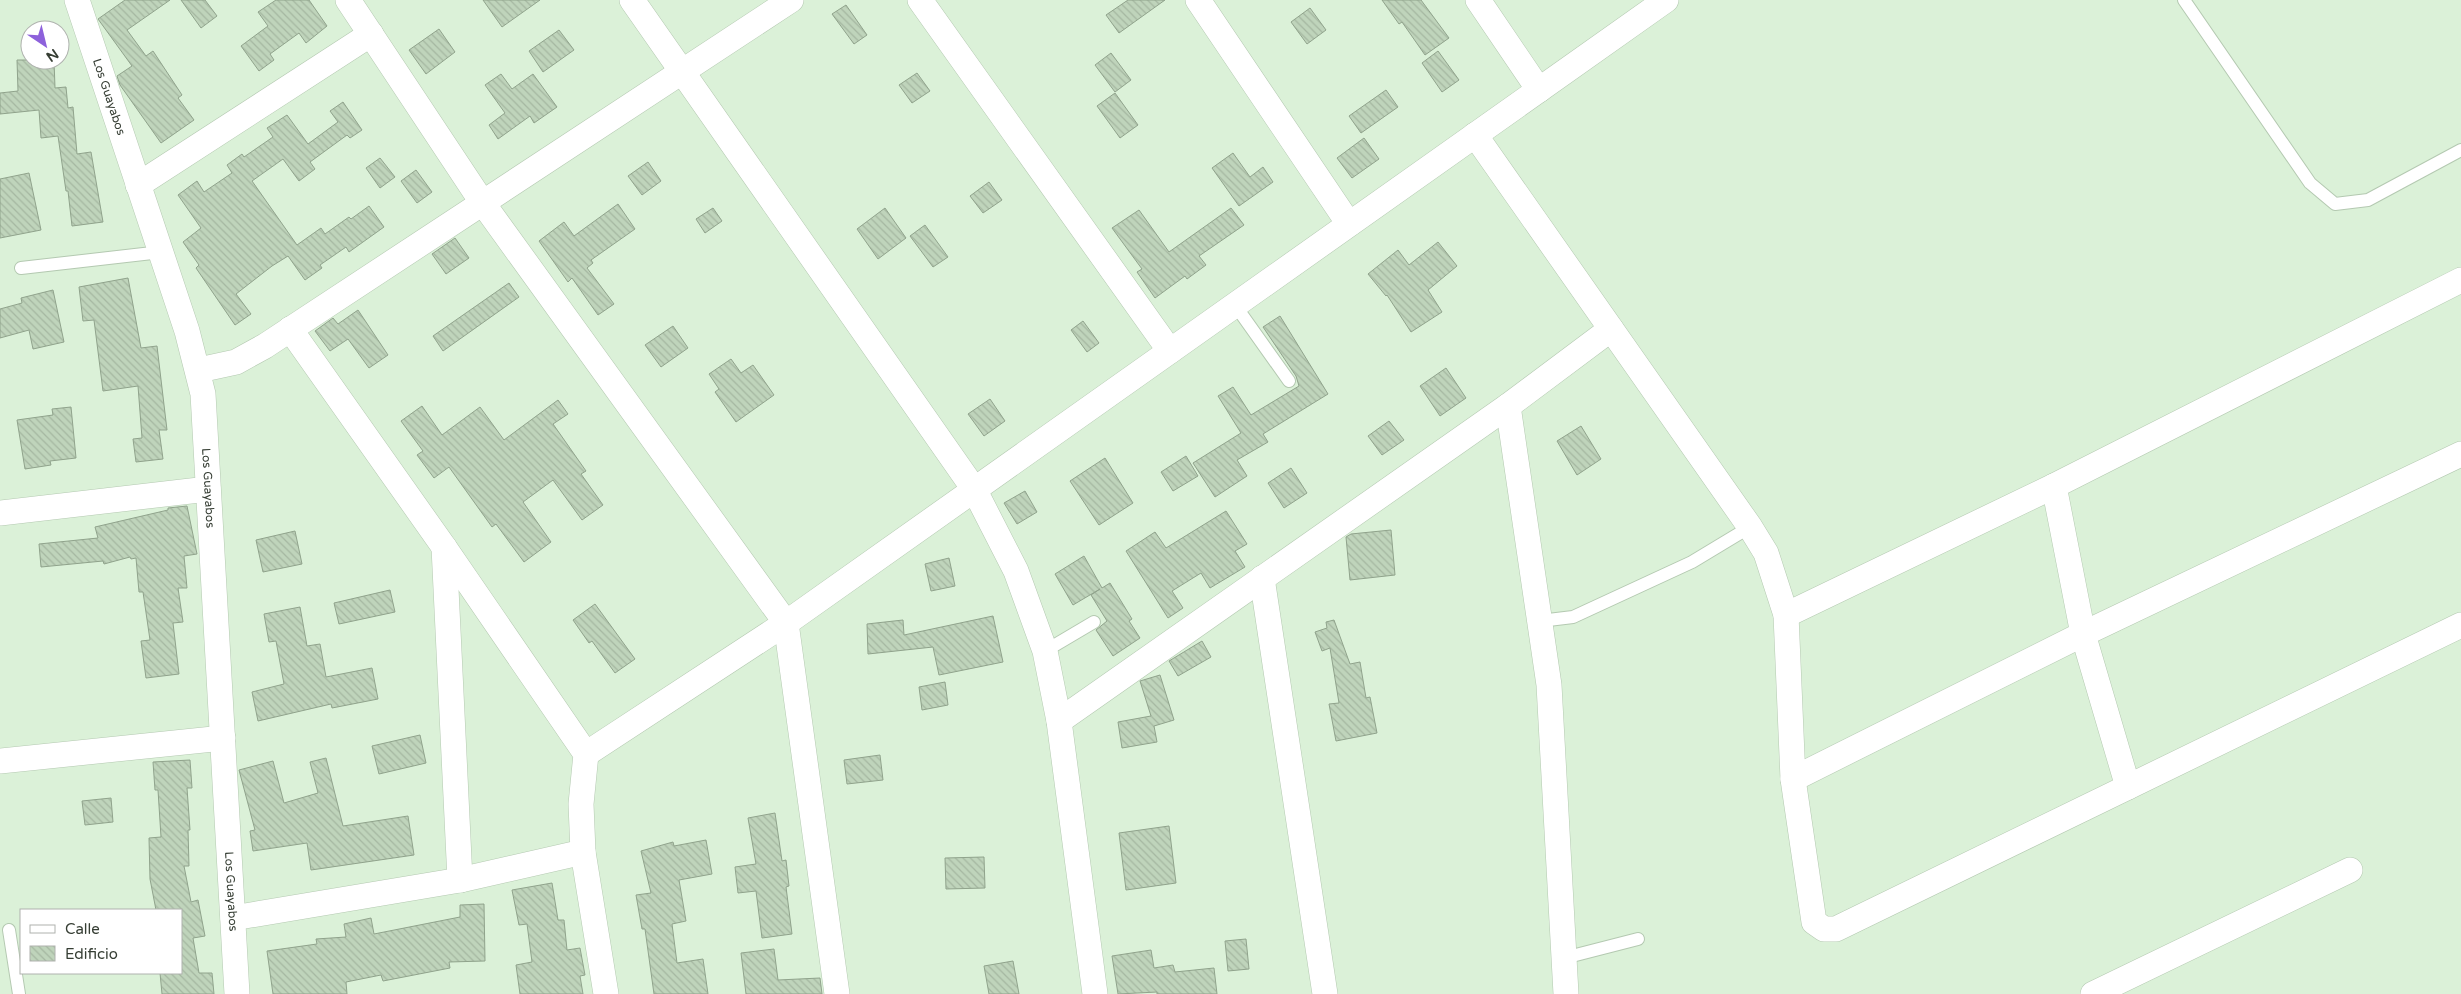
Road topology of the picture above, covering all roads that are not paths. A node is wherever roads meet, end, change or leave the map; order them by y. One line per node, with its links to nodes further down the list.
1 (348, 0): 10 (street)
2 (632, 0): 11 (street)
3 (791, 0): 11 (street)
4 (920, 0): 24 (street)
5 (1198, 0): 17 (street)
6 (1478, 0): 12 (street)
7 (1666, 0): 12 (street)
8 (2184, 0): 14 (lane)
9 (81, 2): 15 (street, Los Guayabos)
10 (371, 34): 15 (street); 16 (street)
11 (682, 72): 16 (street); 31 (street)
12 (1539, 90): 13 (street)
13 (1475, 135): 17 (street); 23 (street)
14 (2461, 150)
15 (138, 185): 18 (street, Los Guayabos)
16 (482, 202): 22 (street); 39 (street)
17 (1349, 224): 21 (street)
18 (161, 252): 19 (lane); 25 (street, Los Guayabos)
19 (21, 268)
20 (2461, 280): 29 (street)
21 (1235, 304): 24 (street); 26 (lane)
22 (290, 329): 25 (street); 34 (street)
23 (1611, 329): 27 (street); 33 (street)
24 (1170, 351): 31 (street)
25 (199, 370): 30 (street, Los Guayabos)
26 (1290, 381)
27 (1508, 406): 35 (street); 37 (street)
28 (2461, 454): 41 (street)
29 (2054, 486): 36 (street); 41 (street)
30 (208, 489): 32 (street); 44 (street, Los Guayabos)
31 (974, 489): 39 (street); 42 (street)
32 (0, 513)
33 (1750, 527): 36 (street); 37 (lane)
34 (444, 547): 45 (street); 51 (street)
35 (1262, 578): 43 (street); 62 (street)
36 (1786, 616): 47 (street)
37 (1540, 621): 55 (street)
38 (1094, 622): 42 (lane)
39 (786, 623): 45 (street); 60 (street)
40 (2461, 625): 48 (street)
41 (2083, 634): 47 (street); 48 (street)
42 (1045, 651): 43 (street)
43 (1059, 721): 61 (street)
44 (223, 738): 46 (street); 52 (street, Los Guayabos)
45 (586, 754): 49 (street)
46 (0, 761)
47 (1793, 779): 48 (street)
48 (2128, 786)
49 (583, 852): 51 (street); 59 (street)
50 (2350, 870): 63 (street)
51 (460, 880): 52 (street)
52 (233, 918): 58 (street, Los Guayabos)
53 (9, 930): 57 (lane)
54 (1638, 939): 55 (lane)
55 (1564, 958): 56 (street)
56 (1560, 993)
57 (19, 994)
58 (238, 994)
59 (606, 994)
60 (837, 994)
61 (1095, 994)
62 (1325, 994)
63 (2093, 994)

